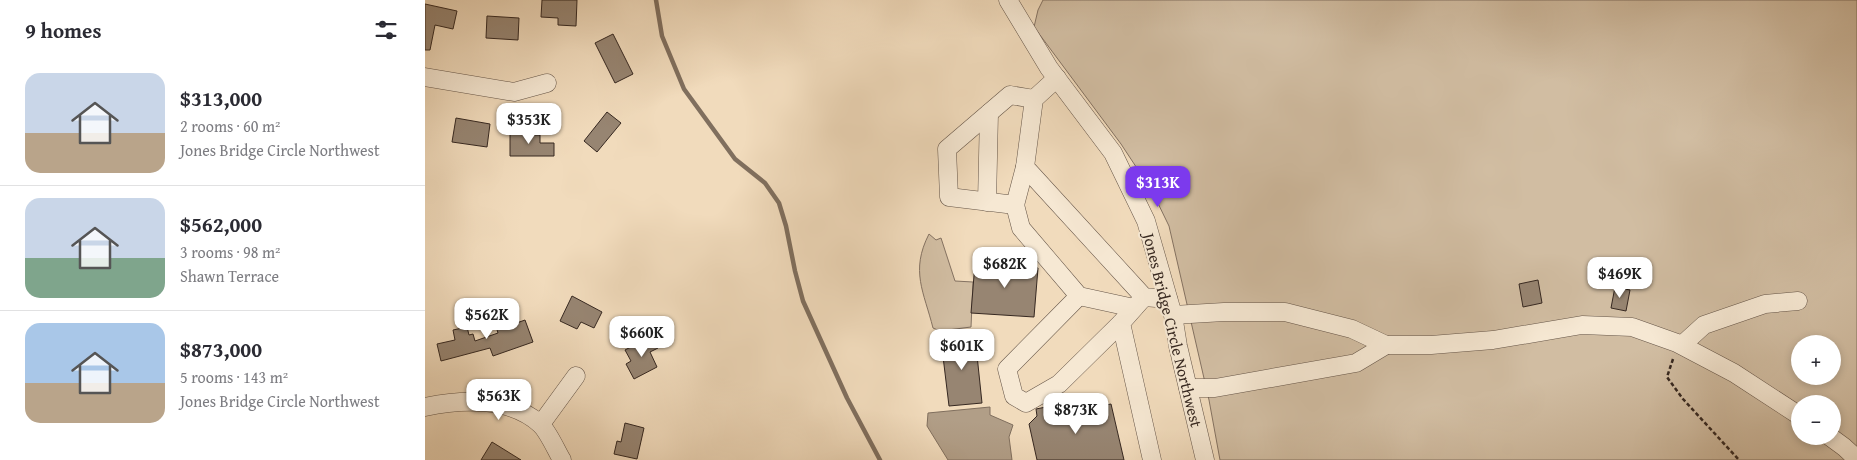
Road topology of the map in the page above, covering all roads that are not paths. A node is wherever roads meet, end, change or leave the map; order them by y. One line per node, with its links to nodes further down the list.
1 (1008, 0): 3 (street, Jones Bridge Circle Northwest)
2 (425, 77): 4 (street)
3 (1057, 78): 5 (street); 13 (street, Jones Bridge Circle Northwest)
4 (547, 84)
5 (1034, 99): 6 (street); 7 (street)
6 (989, 113): 8 (street); 8 (street)
7 (1025, 167): 9 (street); 12 (street)
8 (987, 202): 9 (street)
9 (1015, 205): 10 (street)
10 (1079, 296): 12 (street); 14 (street)
11 (1798, 301): 15 (street)
12 (1139, 302): 13 (street); 14 (street)
13 (1170, 307): 16 (street); 18 (street, Jones Bridge Circle Northwest)
14 (1121, 323): 25 (street)
15 (1680, 344): 16 (street); 20 (street)
16 (1386, 345): 18 (street)
17 (576, 376): 21 (street)
18 (1188, 388): 26 (street, Jones Bridge Circle Northwest)
19 (425, 407): 21 (street)
20 (1791, 410)
21 (541, 424): 24 (street)
22 (1841, 445): 23 (street)
23 (1857, 459)
24 (563, 460)
25 (1151, 460)
26 (1205, 460)

